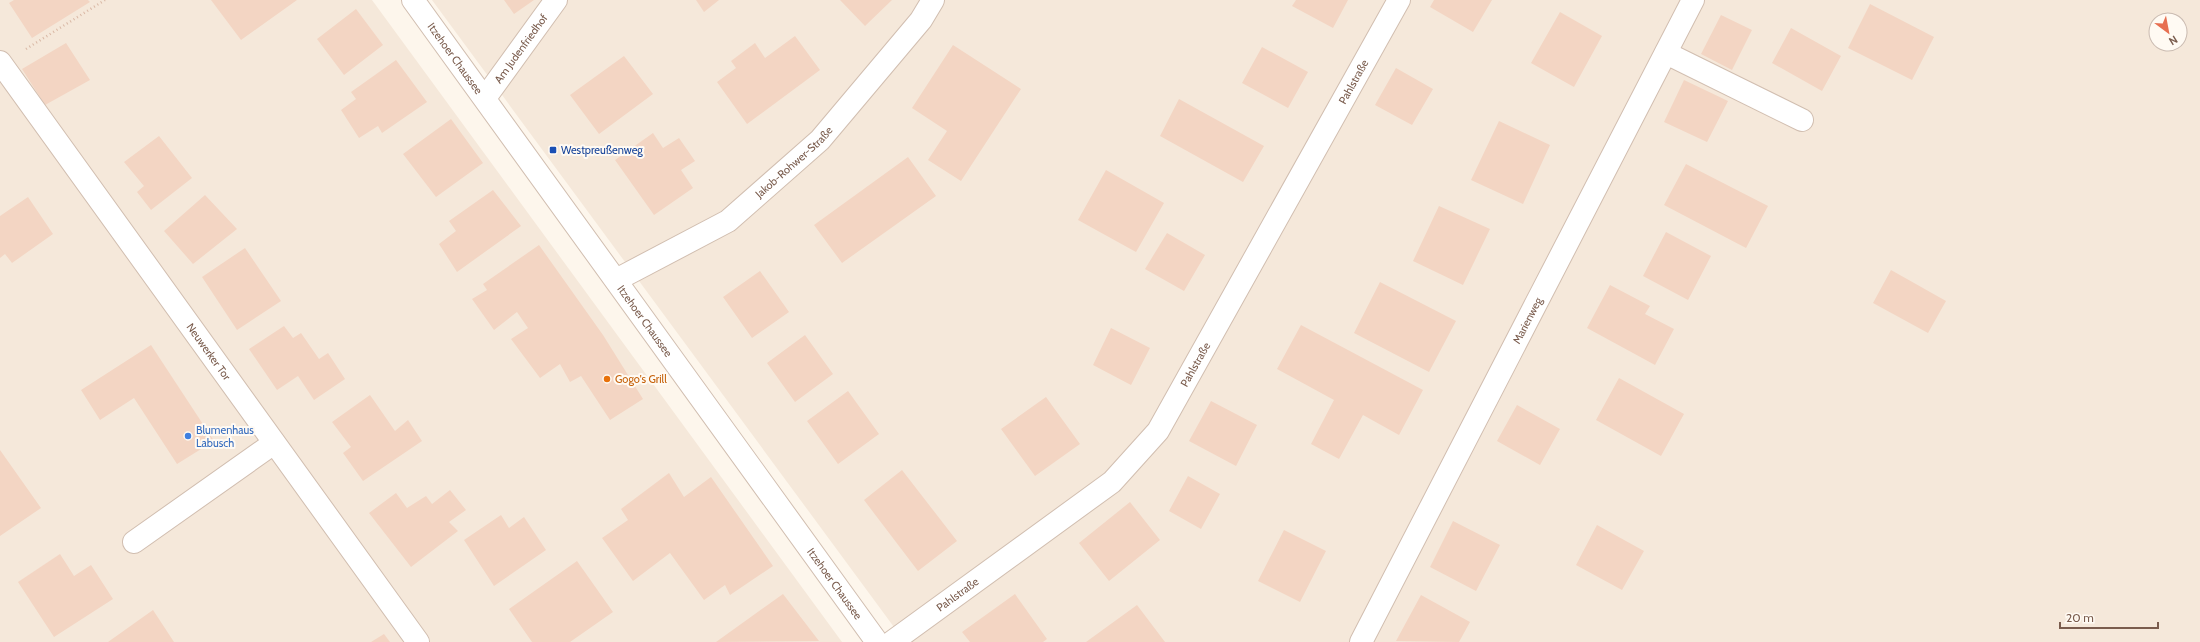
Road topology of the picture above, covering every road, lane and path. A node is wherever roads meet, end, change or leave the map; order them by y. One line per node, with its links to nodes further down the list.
1 (105, 0): 8 (path)
2 (413, 0): 9 (street, Itzehoer Chaussee)
3 (556, 0): 9 (street, Am Judenfriedhof)
4 (933, 0): 11 (street, Jakob-Rohwer-Straße)
5 (1399, 0): 16 (street, Pahlstraße)
6 (1693, 0): 7 (street, Marienweg)
7 (1666, 53): 10 (street); 17 (street, Marienweg)
8 (1, 63): 12 (street, Neuwerker Tor)
9 (485, 98): 11 (street, Itzehoer Chaussee)
10 (1802, 120)
11 (616, 280): 15 (street, Itzehoer Chaussee)
12 (274, 443): 13 (street); 14 (street, Neuwerker Tor)
13 (134, 542)
14 (418, 642)
15 (877, 642)
16 (892, 642)
17 (1362, 642)

